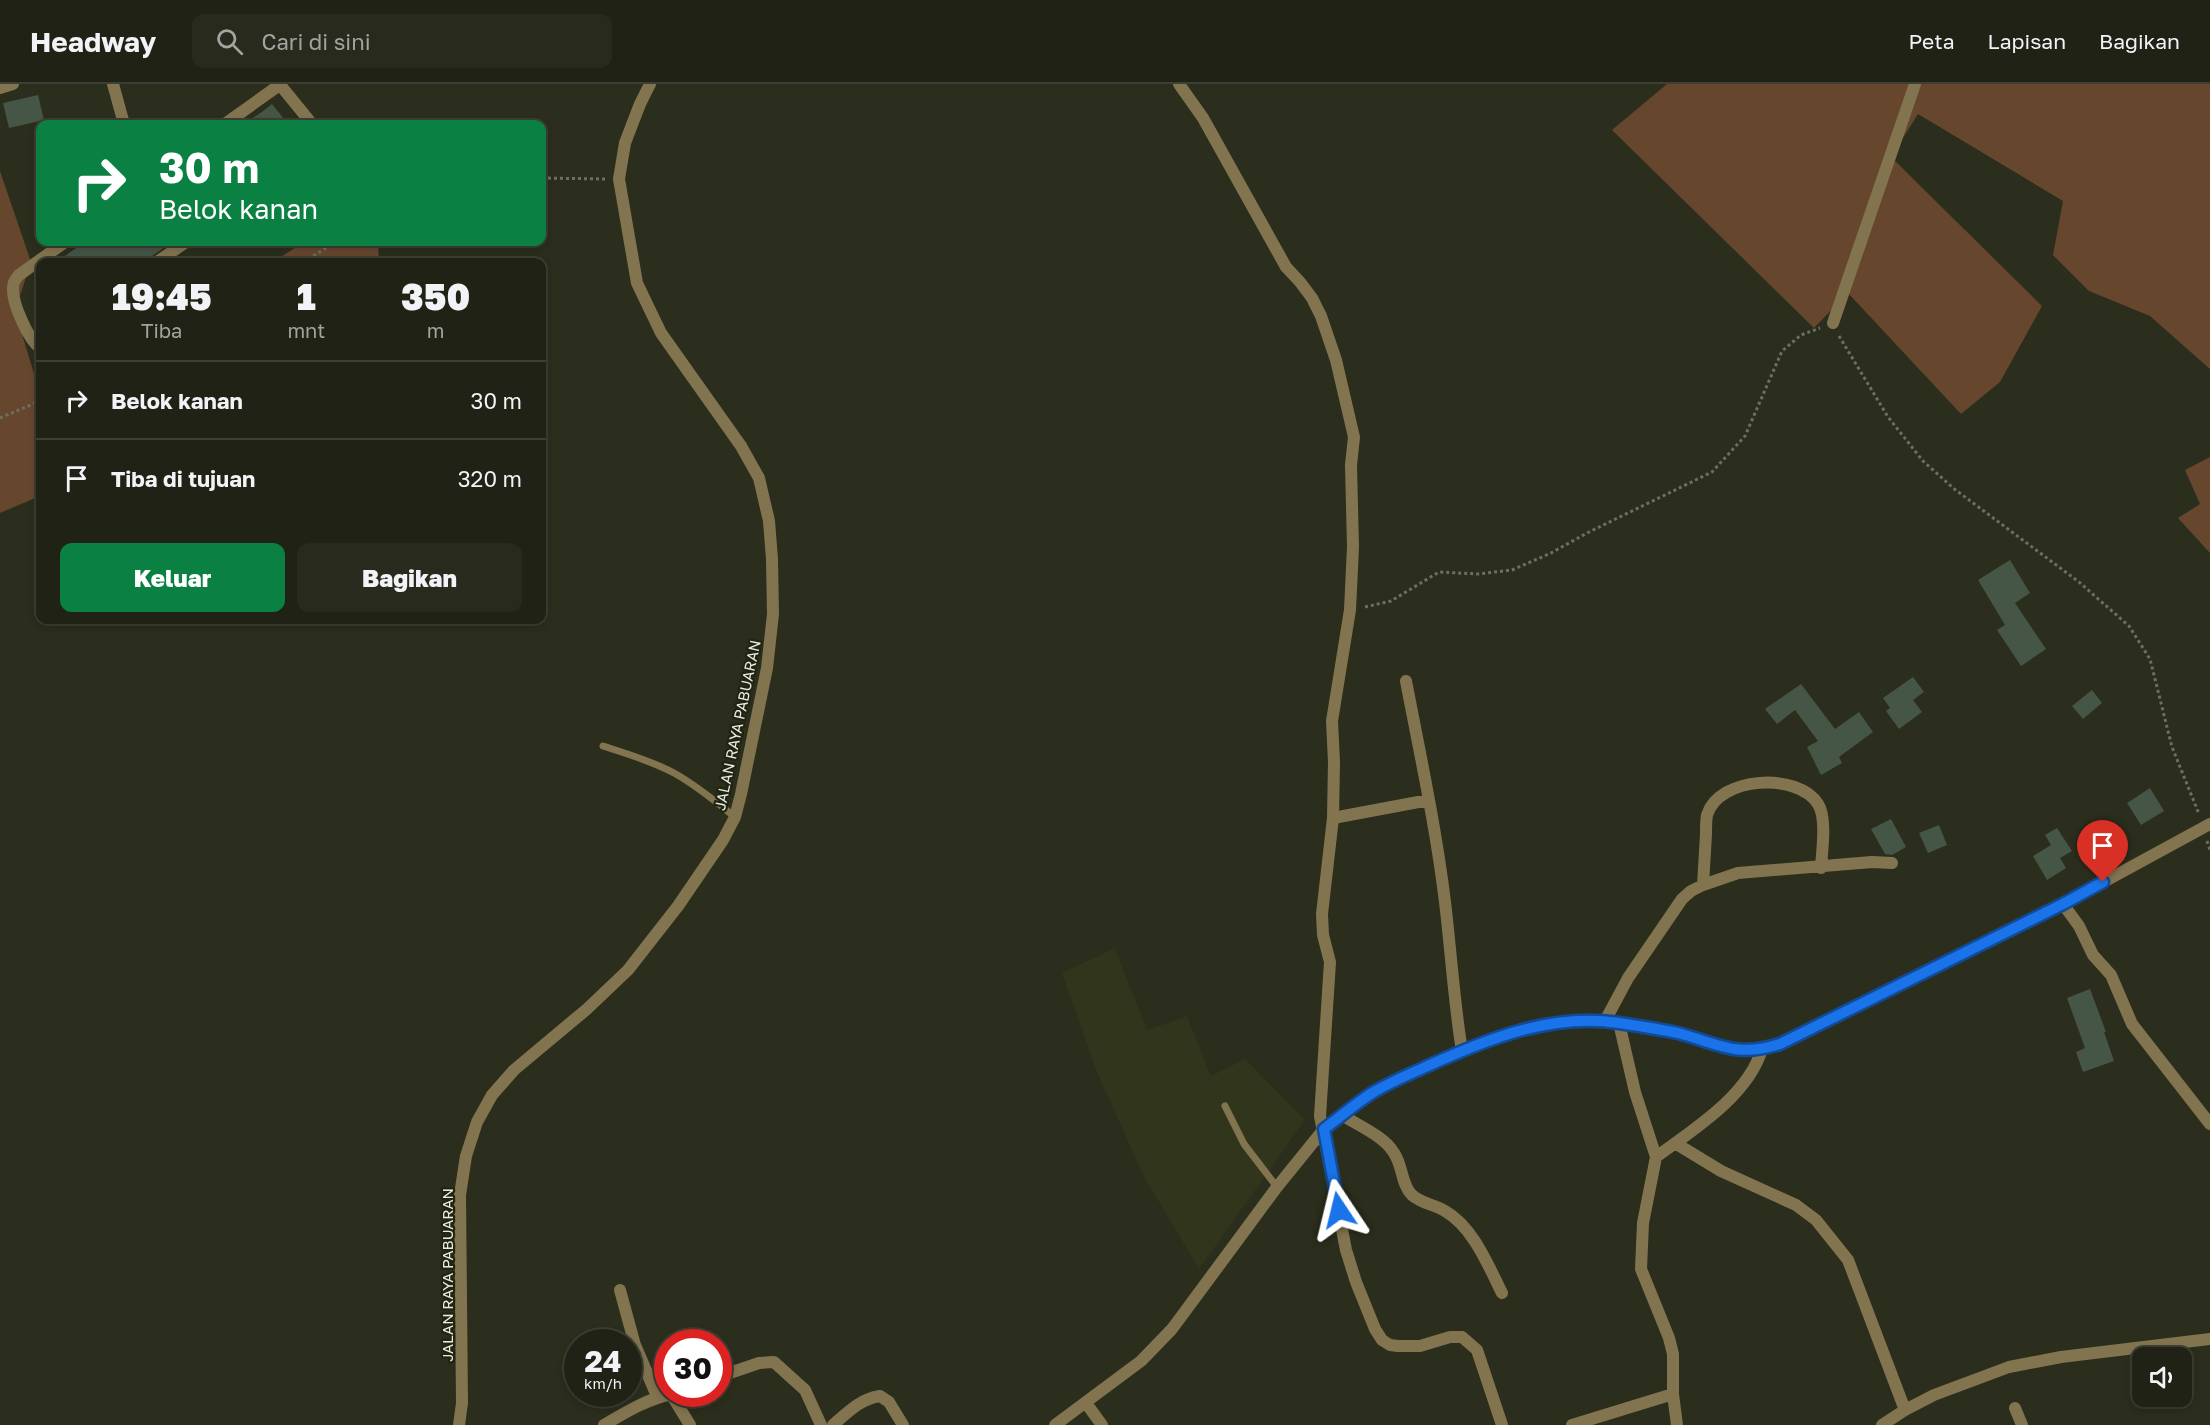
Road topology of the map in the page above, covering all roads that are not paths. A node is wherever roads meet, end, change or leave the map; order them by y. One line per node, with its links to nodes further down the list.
1 (12, 84): 6 (street)
2 (113, 84): 8 (street)
3 (650, 84): 21 (street, JALAN RAYA PABUARAN)
4 (1179, 84): 22 (street)
5 (1915, 84): 16 (street)
6 (0, 88)
7 (263, 90): 9 (street); 10 (street)
8 (123, 120)
9 (229, 120)
10 (309, 120)
11 (59, 246): 13 (street)
12 (180, 246): 14 (street)
13 (43, 258)
14 (164, 258)
15 (36, 263): 17 (street)
16 (1833, 323)
17 (36, 343)
18 (1406, 681): 20 (street)
19 (603, 746): 21 (lane)
20 (1429, 800): 22 (street); 31 (street)
21 (735, 817): 50 (street, JALAN RAYA PABUARAN)
22 (1333, 818): 35 (street)
23 (2207, 826): 27 (street)
24 (1892, 863): 25 (street)
25 (1821, 868): 26 (street); 26 (street)
26 (1703, 885): 28 (street)
27 (2063, 904): 30 (street); 34 (street)
28 (1605, 1021): 29 (street); 31 (street)
29 (1618, 1023): 30 (street); 37 (street)
30 (1762, 1049): 36 (street)
31 (1462, 1051): 33 (street)
32 (1225, 1106): 38 (lane)
33 (1342, 1115): 35 (street); 40 (street)
34 (2210, 1124)
35 (1324, 1129): 38 (street); 58 (street)
36 (1675, 1143): 37 (street); 49 (street)
37 (1656, 1157): 44 (street)
38 (1277, 1187): 46 (street)
39 (620, 1290): 43 (street)
40 (1503, 1293)
41 (2210, 1339): 49 (street)
42 (732, 1372): 53 (street)
43 (654, 1389)
44 (1673, 1394): 59 (street); 60 (street)
45 (654, 1398): 51 (street)
46 (1086, 1403): 56 (street); 57 (street)
47 (680, 1407): 52 (street)
48 (2015, 1408): 62 (street)
49 (1905, 1410): 61 (street)
50 (459, 1425)
51 (604, 1425)
52 (690, 1425)
53 (821, 1425)
54 (834, 1425): 55 (street)
55 (903, 1425)
56 (1054, 1425)
57 (1102, 1425)
58 (1502, 1425)
59 (1572, 1425)
60 (1677, 1425)
61 (1882, 1425)
62 (2022, 1425)

